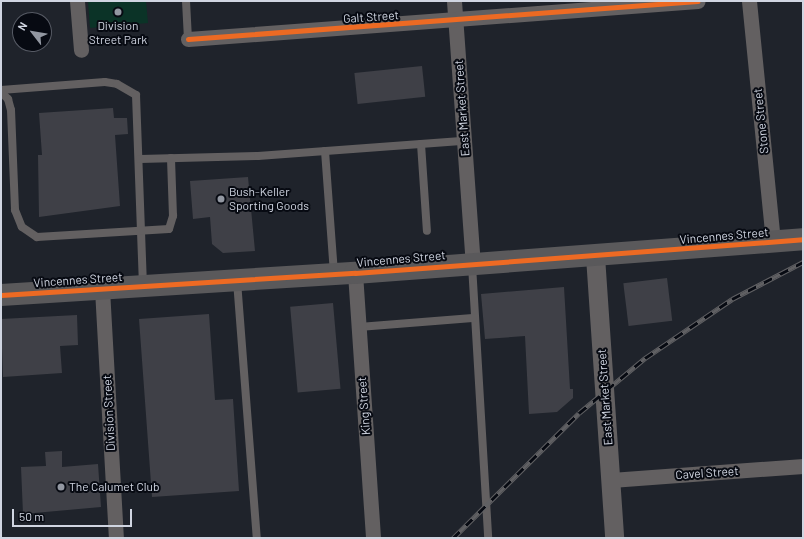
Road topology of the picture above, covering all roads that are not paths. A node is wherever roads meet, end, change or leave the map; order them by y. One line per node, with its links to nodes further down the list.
1 (77, 1): 9 (street)
2 (186, 1): 8 (lane)
3 (454, 1): 7 (street, East Market Street)
4 (698, 1): 6 (street, Galt Street)
5 (749, 1): 19 (street, Stone Street)
6 (593, 5): 7 (street, Galt Street)
7 (455, 21): 8 (street, Galt Street); 11 (street, East Market Street)
8 (188, 38)
9 (81, 50)
10 (1, 91): 15 (lane); 16 (lane)
11 (464, 141): 12 (lane); 21 (street, East Market Street)
12 (421, 144): 13 (lane); 17 (lane)
13 (325, 151): 14 (lane); 22 (lane)
14 (171, 158): 15 (lane); 16 (lane)
15 (140, 159): 16 (lane)
16 (141, 231): 24 (lane)
17 (427, 231)
18 (803, 239): 19 (main road, Vincennes Street)
19 (773, 242): 20 (main road, Vincennes Street)
20 (595, 256): 21 (main road, Vincennes Street); 30 (street, East Market Street)
21 (473, 263): 22 (main road, Vincennes Street); 27 (lane)
22 (344, 274): 23 (main road, Vincennes Street); 28 (street, King Street)
23 (237, 280): 24 (main road, Vincennes Street); 32 (lane)
24 (143, 286): 25 (main road, Vincennes Street)
25 (102, 289): 26 (main road, Vincennes Street); 31 (street, Division Street)
26 (1, 295)
27 (473, 318): 28 (lane); 34 (lane)
28 (359, 326): 33 (street, King Street)
29 (803, 466): 30 (street, Cavel Street)
30 (611, 480): 35 (street, East Market Street)
31 (116, 538)
32 (257, 538)
33 (374, 538)
34 (488, 538)
35 (614, 538)

